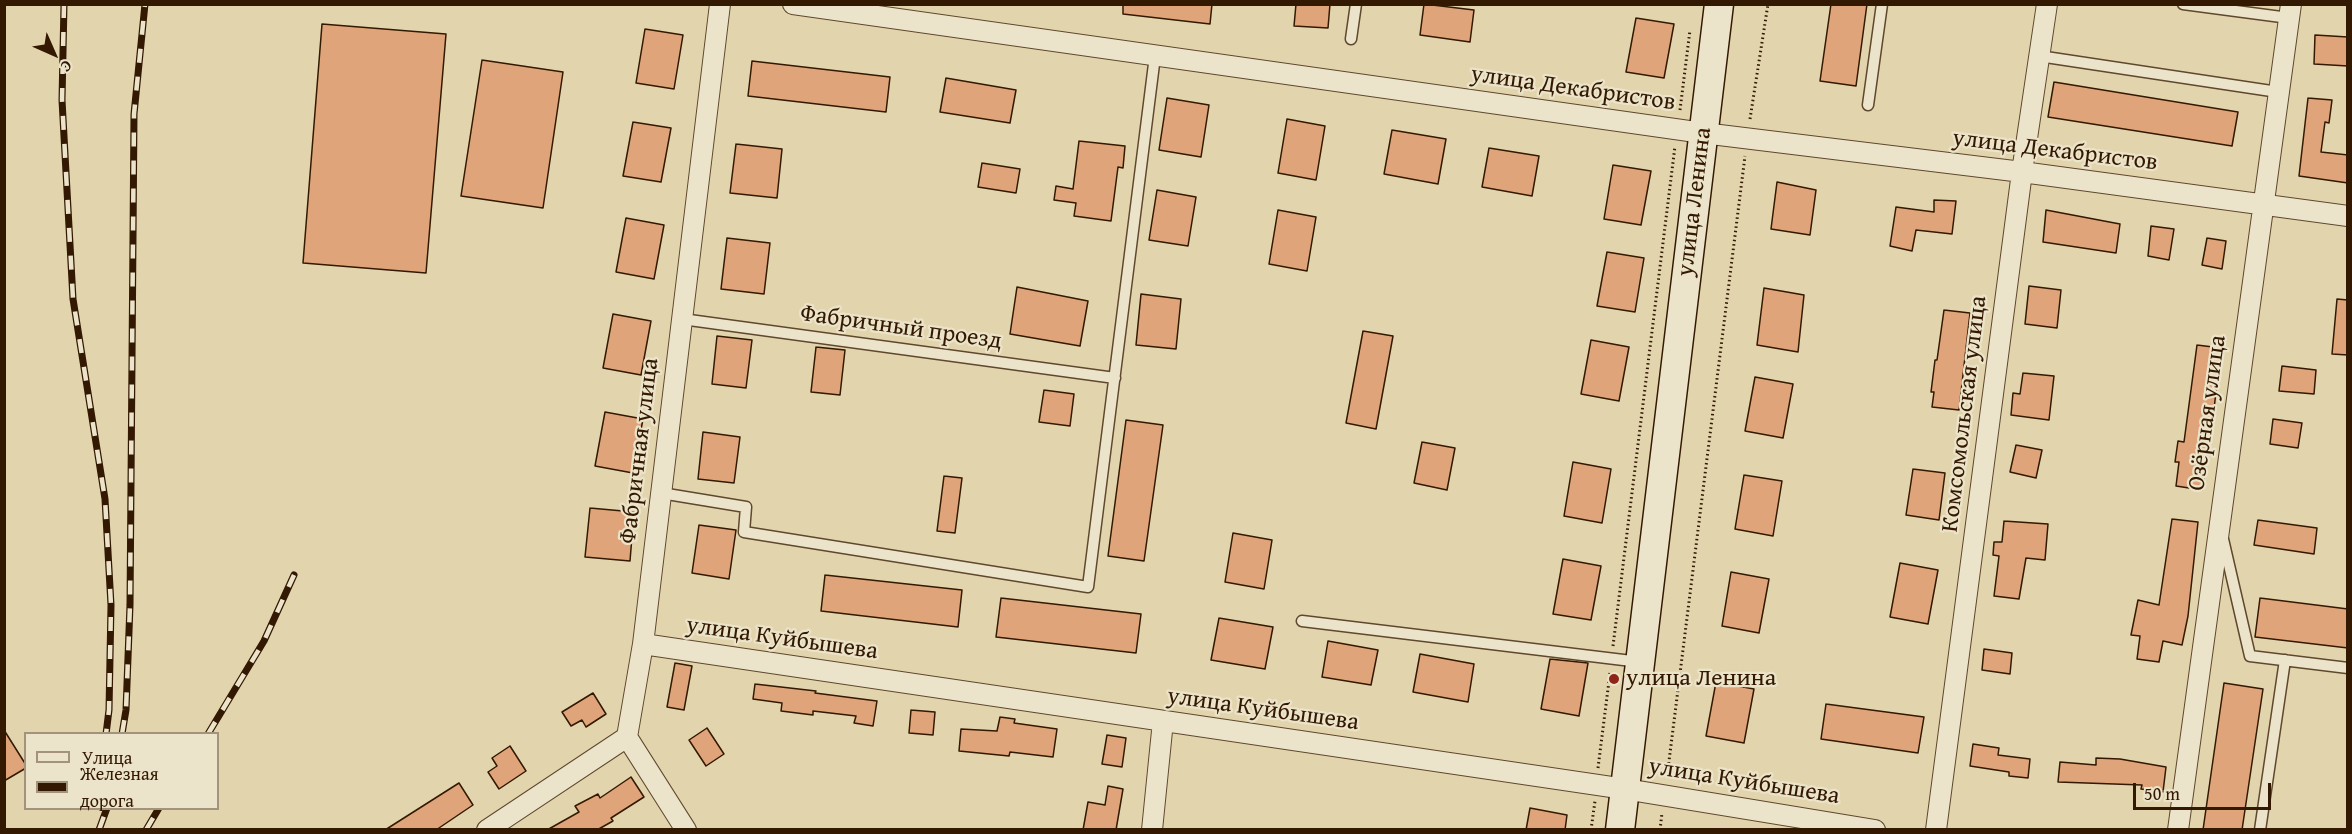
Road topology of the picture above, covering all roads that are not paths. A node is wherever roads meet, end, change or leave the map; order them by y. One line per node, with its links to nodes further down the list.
1 (720, 4): 18 (street, Фабричная улица)
2 (793, 4): 10 (street, улица Декабристов)
3 (1356, 4): 9 (lane)
4 (1719, 4): 14 (main road, улица Ленина)
5 (1882, 4): 13 (lane)
6 (2047, 4): 11 (street, Комсомольская улица)
7 (2183, 4): 8 (lane)
8 (2290, 11): 12 (street, Озёрная улица)
9 (1352, 39)
10 (1155, 56): 14 (street, улица Декабристов); 19 (lane)
11 (2039, 56): 12 (lane); 15 (street, Комсомольская улица)
12 (2278, 92): 16 (street, Озёрная улица)
13 (1868, 105)
14 (1690, 131): 15 (street, улица Декабристов); 25 (main road, улица Ленина)
15 (2022, 172): 16 (street, улица Декабристов); 35 (street, Комсомольская улица)
16 (2263, 204): 17 (street, улица Декабристов); 21 (street, Озёрная улица)
17 (2348, 216)
18 (682, 319): 19 (lane, Фабричный проезд); 20 (street, Фабричная улица)
19 (1115, 378): 20 (lane)
20 (661, 493): 23 (street, Фабричная улица)
21 (2219, 521): 24 (lane); 36 (street, Озёрная улица)
22 (1302, 621): 25 (lane)
23 (643, 644): 27 (street, улица Куйбышева); 28 (street, Фабричная улица)
24 (2285, 660): 26 (lane); 37 (lane)
25 (1640, 662): 29 (main road, улица Ленина)
26 (2348, 668)
27 (1163, 721): 29 (street, улица Куйбышева); 32 (street)
28 (627, 737): 30 (street); 31 (street)
29 (1625, 789): 33 (main road, улица Ленина); 34 (street, улица Куйбышева)
30 (487, 830)
31 (686, 830)
32 (1152, 830)
33 (1620, 830)
34 (1875, 830)
35 (1936, 830)
36 (2178, 830)
37 (2260, 830)

